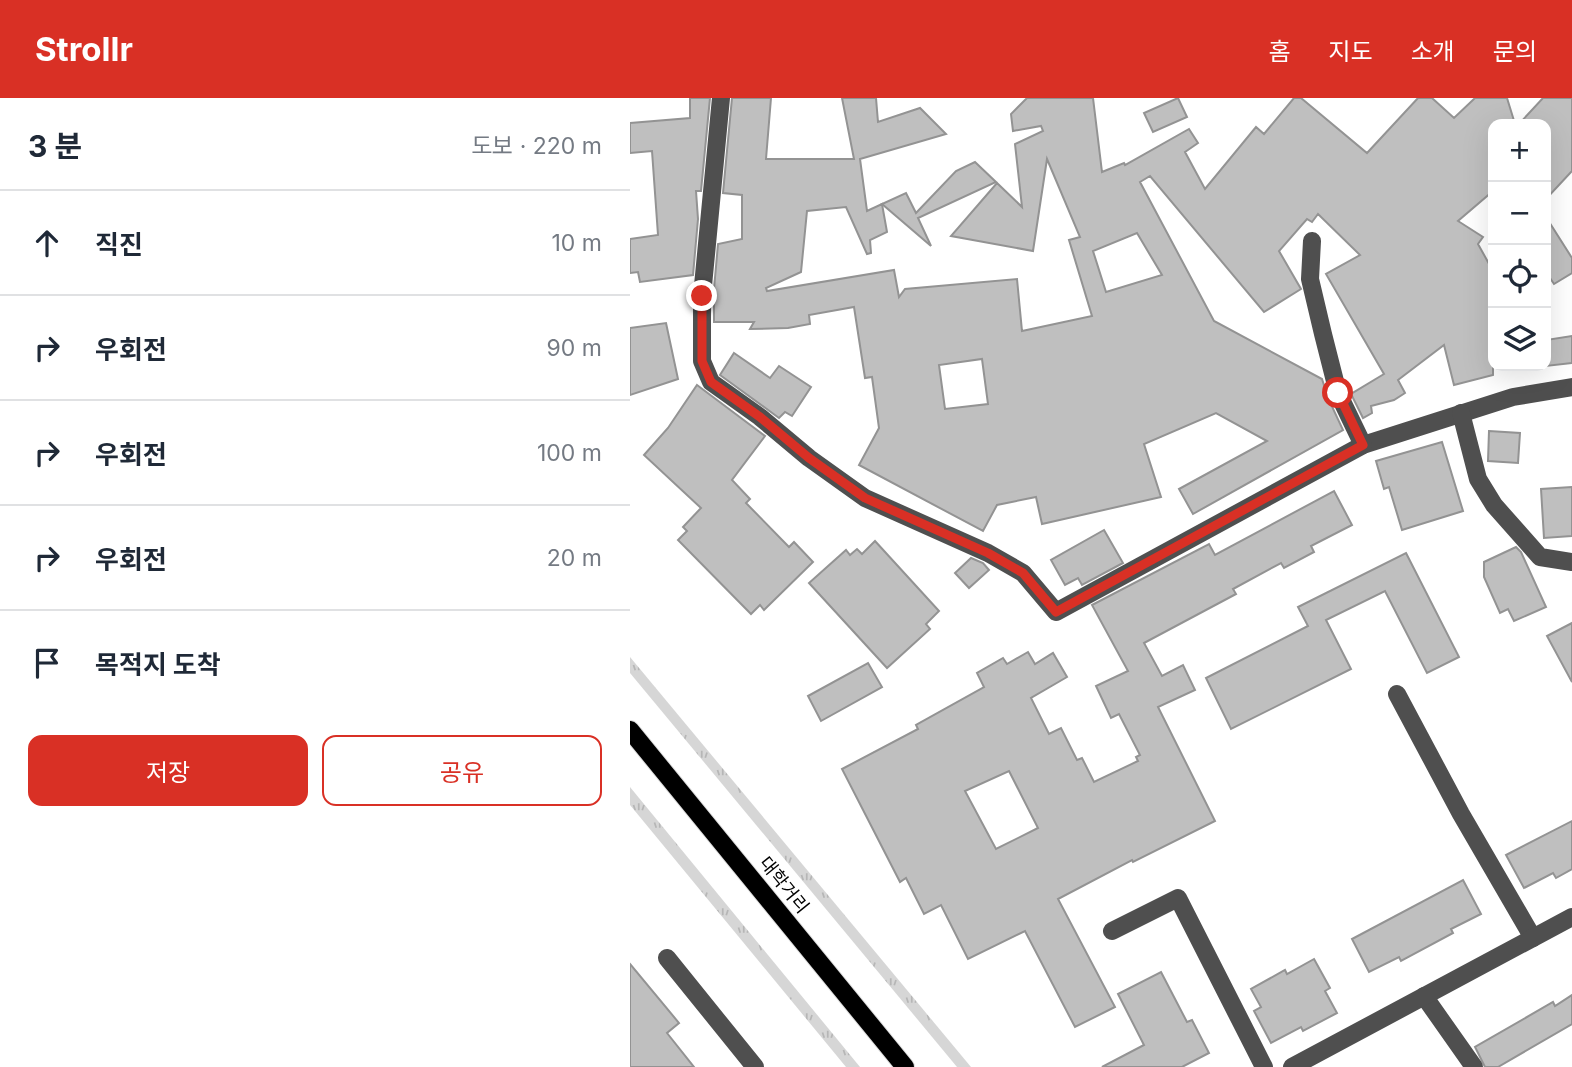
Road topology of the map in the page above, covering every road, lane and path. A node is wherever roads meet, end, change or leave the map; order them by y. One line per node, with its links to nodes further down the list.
1 (721, 98): 5 (street)
2 (1312, 241): 5 (street)
3 (1572, 387): 4 (street)
4 (1461, 413): 5 (street); 6 (street)
5 (1363, 445)
6 (1572, 562)
7 (1397, 694): 11 (street)
8 (630, 730): 15 (main road, 대학거리)
9 (1572, 917): 11 (street)
10 (1112, 931): 16 (street)
11 (1533, 938): 13 (street)
12 (667, 958): 14 (street)
13 (1424, 996): 17 (street); 18 (street)
14 (755, 1067)
15 (905, 1067)
16 (1264, 1067)
17 (1292, 1067)
18 (1474, 1067)

